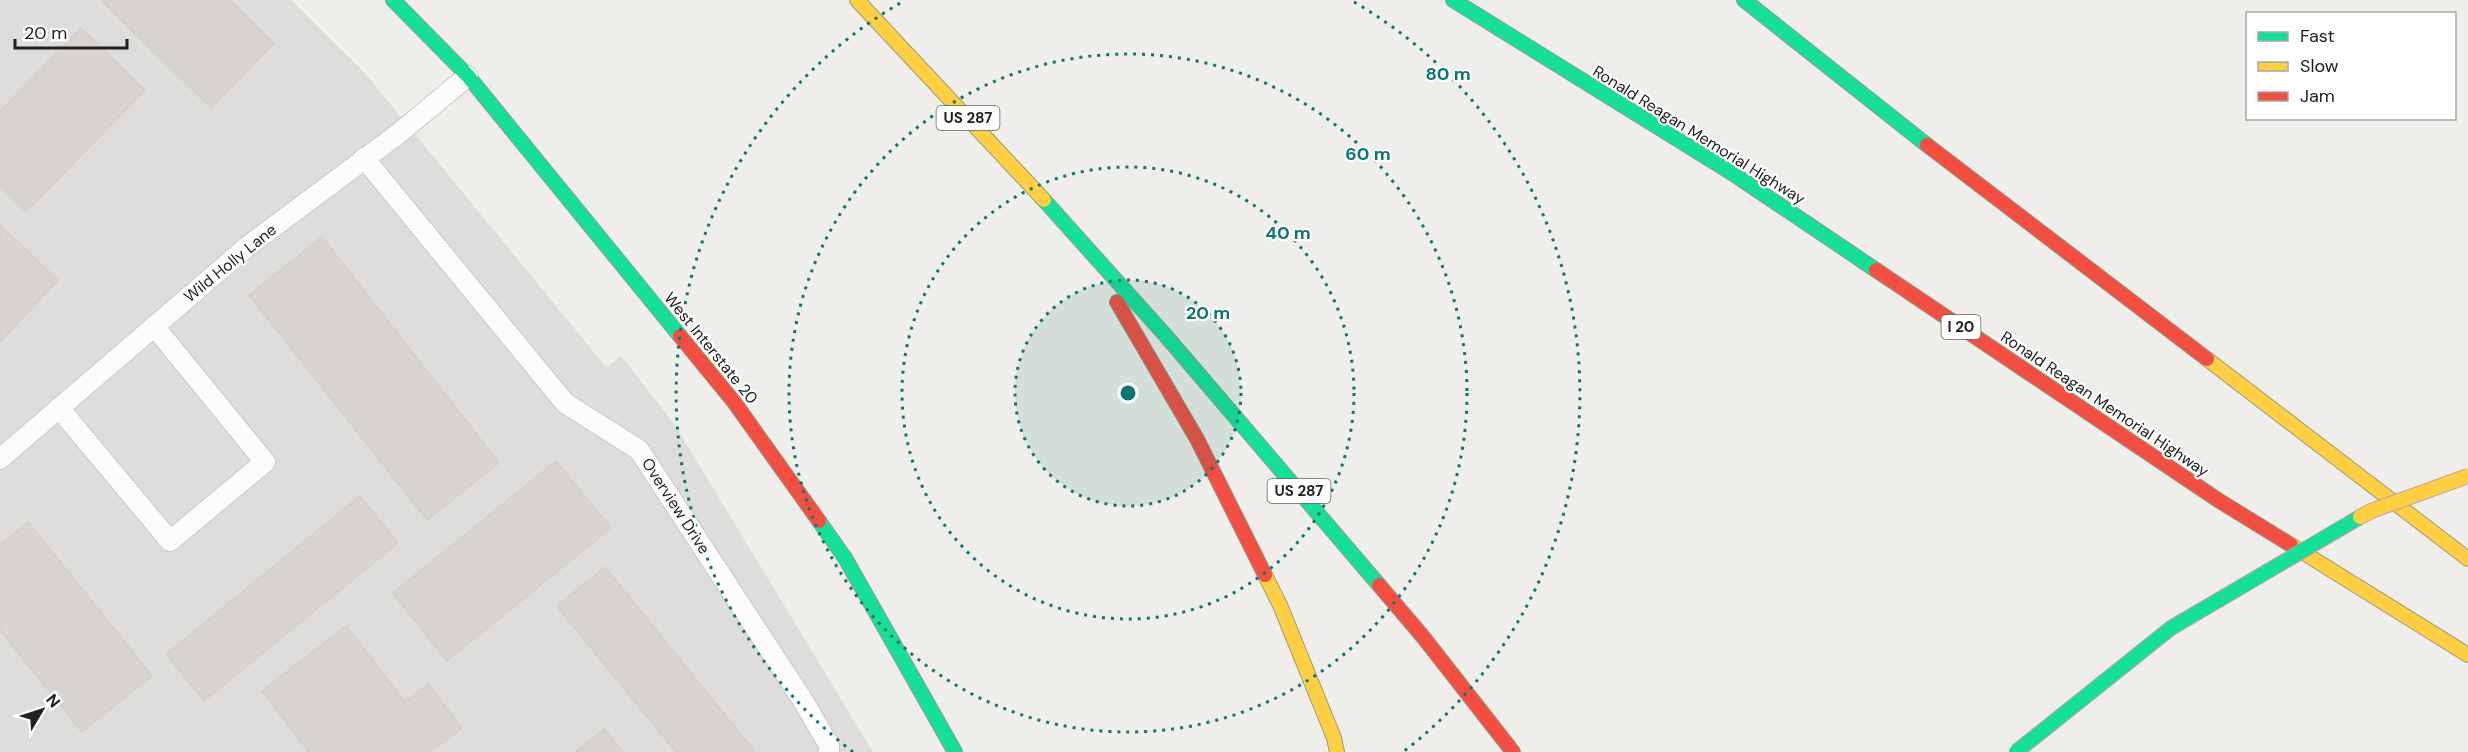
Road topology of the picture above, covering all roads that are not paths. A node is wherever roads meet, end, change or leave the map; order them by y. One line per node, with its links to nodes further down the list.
1 (393, 0): 5 (main road, West Interstate 20)
2 (857, 0): 7 (main road, US 287)
3 (1453, 0): 13 (main road, Ronald Reagan Memorial Highway / I 20)
4 (1744, 0): 12 (main road)
5 (468, 76): 6 (lane, Wild Holly Lane); 15 (main road, West Interstate 20)
6 (364, 158): 8 (lane, Wild Holly Lane); 14 (lane, Overview Drive)
7 (1078, 236): 16 (main road); 17 (main road, US 287)
8 (154, 326): 9 (lane, Wild Holly Lane); 9 (lane)
9 (59, 408): 10 (lane, Wild Holly Lane)
10 (0, 459)
11 (2468, 476): 18 (main road, bridge)
12 (2468, 559)
13 (2468, 655)
14 (829, 752)
15 (955, 752)
16 (1337, 752)
17 (1513, 752)
18 (2016, 752)

